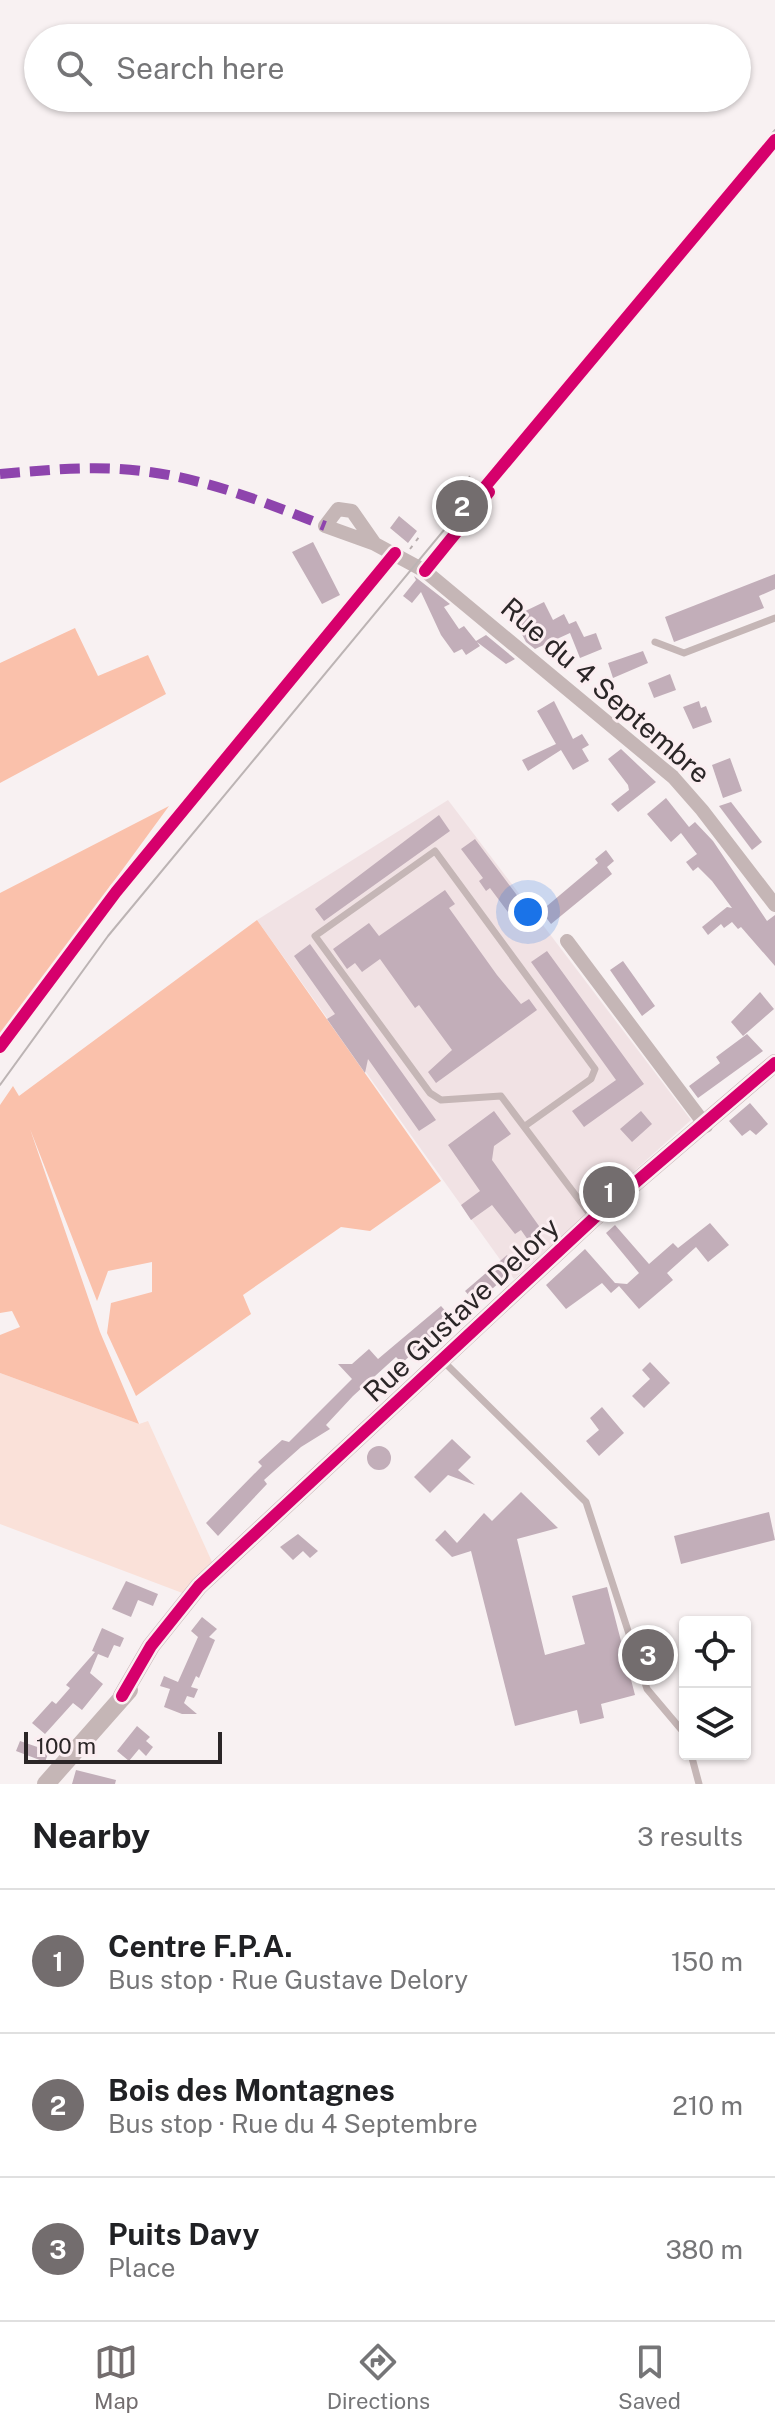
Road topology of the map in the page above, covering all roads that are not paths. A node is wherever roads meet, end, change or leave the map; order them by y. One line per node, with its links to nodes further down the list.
1 (375, 544): 4 (street, Rue du 4 Septembre)
2 (775, 618): 3 (lane)
3 (655, 642)
4 (775, 905)
5 (567, 941): 8 (street)
6 (775, 1063): 8 (street, Rue Gustave Delory)
7 (525, 1126): 7 (lane); 9 (lane)
8 (706, 1126): 9 (street, Rue Gustave Delory)
9 (593, 1219): 10 (street, Rue Gustave Delory)
10 (443, 1361): 11 (lane); 13 (street, Rue Gustave Delory)
11 (679, 1727)
12 (693, 1760): 14 (lane)
13 (46, 1784)
14 (699, 1784)

